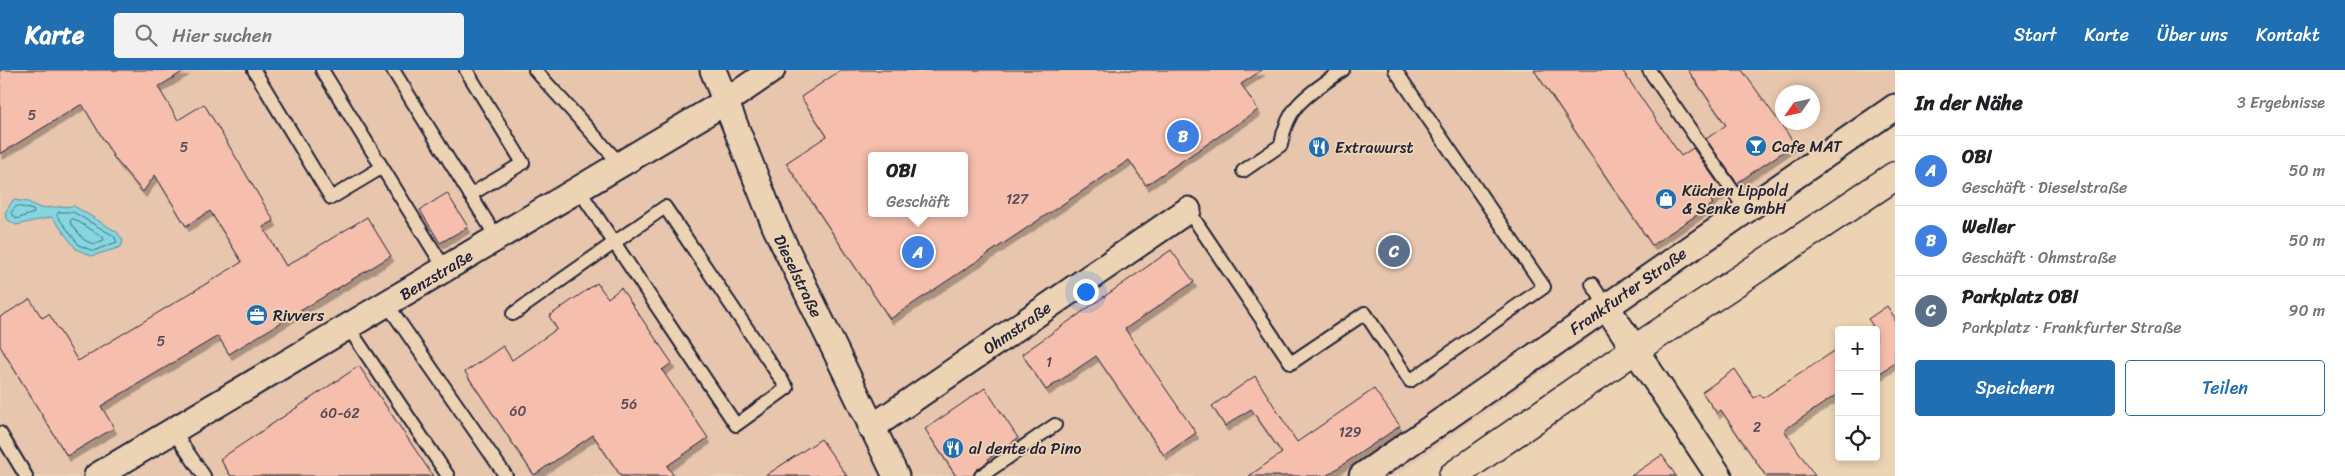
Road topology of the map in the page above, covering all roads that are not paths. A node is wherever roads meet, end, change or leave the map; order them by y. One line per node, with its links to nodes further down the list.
1 (254, 70): 14 (lane)
2 (322, 70): 14 (lane)
3 (393, 70): 18 (lane)
4 (466, 70): 18 (lane)
5 (535, 70): 13 (lane)
6 (713, 70): 11 (street, Dieselstraße)
7 (772, 70): 11 (street, Benzstraße)
8 (1343, 70): 15 (lane)
9 (1395, 70): 19 (lane)
10 (1649, 70): 20 (lane)
11 (725, 102): 13 (street, Benzstraße); 31 (street, Dieselstraße)
12 (1895, 107): 20 (street, Frankfurter Straße)
13 (621, 164): 17 (street, Benzstraße)
14 (381, 168): 23 (lane)
15 (1243, 171)
16 (1895, 176): 29 (street)
17 (579, 190): 21 (street, Benzstraße); 22 (lane)
18 (470, 194): 21 (lane)
19 (1188, 210): 31 (street, Ohmstraße)
20 (1746, 210): 26 (street, Frankfurter Straße)
21 (497, 238): 23 (street, Benzstraße)
22 (614, 244): 22 (lane); 27 (lane)
23 (446, 269): 25 (street, Benzstraße)
24 (1592, 284): 26 (lane)
25 (387, 304): 28 (street, Benzstraße); 38 (lane)
26 (1606, 306): 29 (street); 41 (street, Frankfurter Straße)
27 (512, 314)
28 (348, 327): 32 (street, Benzstraße); 37 (lane)
29 (1634, 350): 42 (street); 43 (street)
30 (1055, 425): 40 (lane)
31 (871, 428): 39 (street, Dieselstraße)
32 (173, 430): 35 (street, Benzstraße); 36 (lane)
33 (0, 433): 34 (lane)
34 (26, 476)
35 (97, 476)
36 (204, 476)
37 (448, 476)
38 (506, 476)
39 (896, 476)
40 (981, 476)
41 (1362, 476)
42 (1453, 476)
43 (1719, 476)

